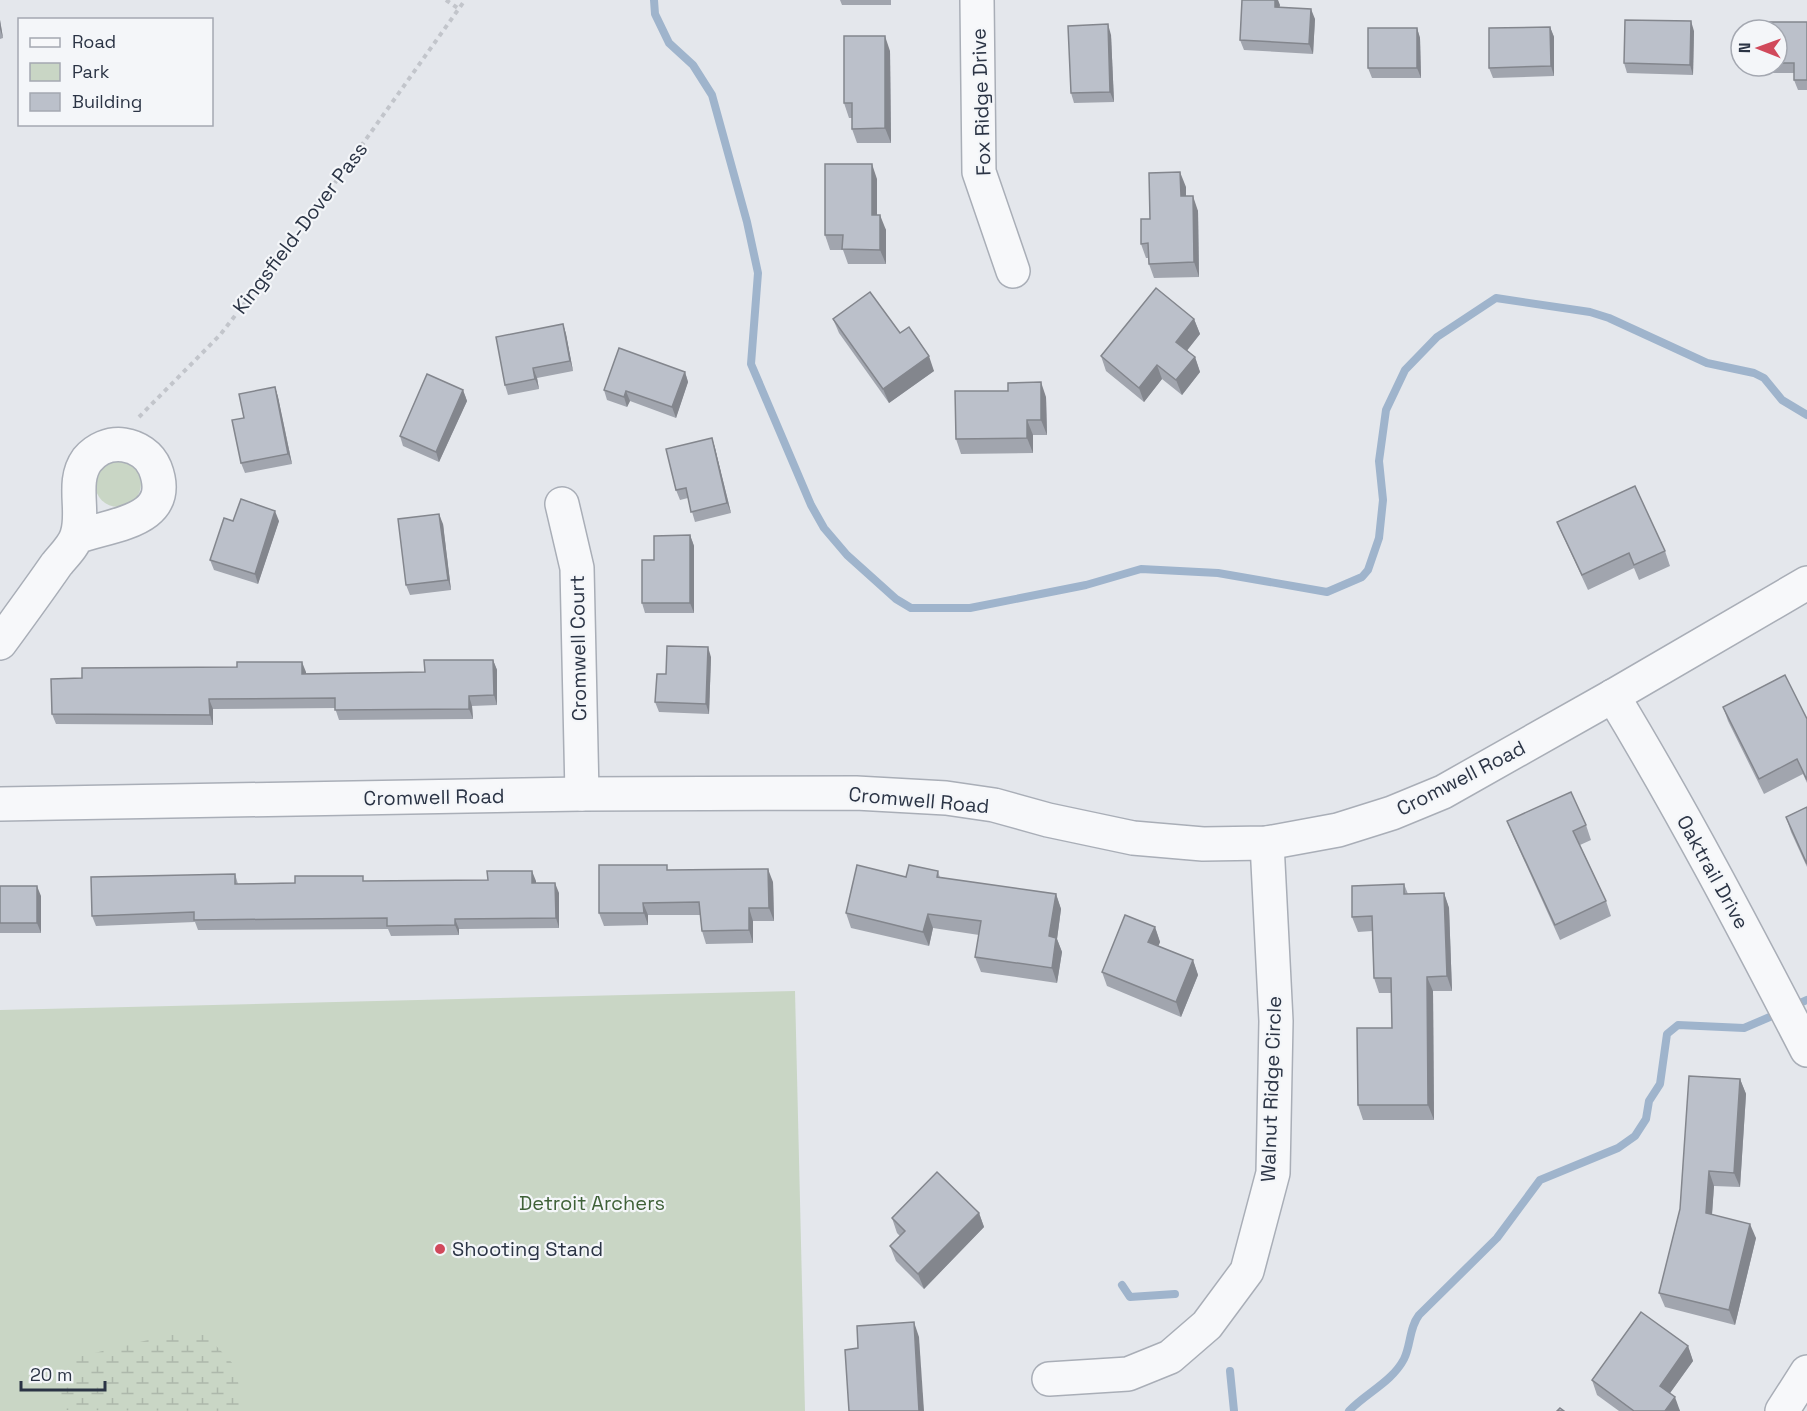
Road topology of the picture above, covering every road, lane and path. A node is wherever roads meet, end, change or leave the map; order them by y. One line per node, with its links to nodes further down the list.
1 (446, 0): 4 (path)
2 (465, 0): 4 (path, Kingsfield-Dover Pass)
3 (977, 0): 5 (street, Fox Ridge Drive)
4 (459, 9): 6 (path, Kingsfield-Dover Pass)
5 (1013, 271)
6 (122, 444): 8 (street); 8 (street)
7 (562, 504): 12 (street, Cromwell Court)
8 (77, 537): 10 (street)
9 (1807, 583): 11 (street, Cromwell Road)
10 (0, 643)
11 (1613, 696): 14 (street, Cromwell Road); 15 (street, Oaktrail Drive)
12 (582, 795): 13 (street, Cromwell Road); 14 (street, Cromwell Road)
13 (0, 804)
14 (1267, 843): 17 (street, Walnut Ridge Circle)
15 (1807, 1050)
16 (1807, 1372): 18 (street)
17 (1049, 1379)
18 (1782, 1411)

